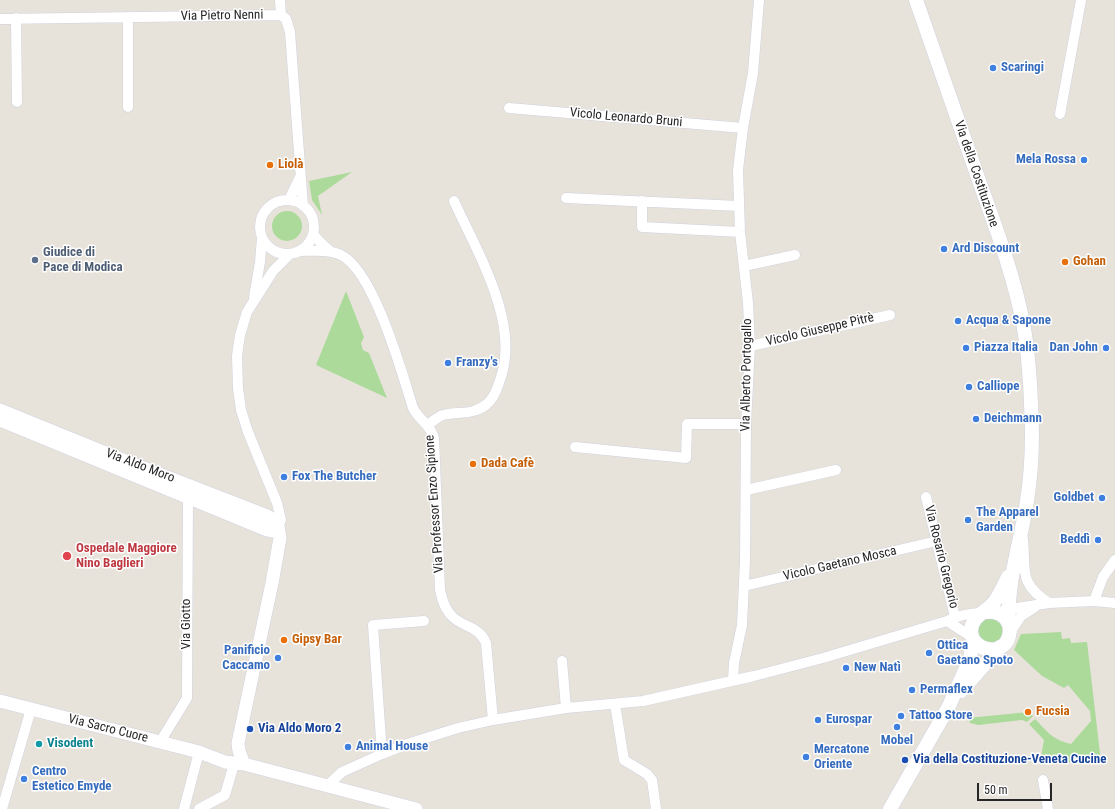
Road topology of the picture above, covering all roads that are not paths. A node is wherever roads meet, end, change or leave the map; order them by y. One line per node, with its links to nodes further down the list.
1 (280, 0): 5 (street)
2 (759, 0): 13 (street, Via Alberto Portogallo)
3 (916, 0): 42 (main road, Via della Costituzione)
4 (1081, 0): 12 (street)
5 (281, 15): 6 (street, Via Pietro Nenni); 14 (street, Via Pietro Nenni)
6 (128, 17): 7 (street, Via Pietro Nenni); 10 (street)
7 (16, 18): 8 (street, Via Pietro Nenni); 9 (street)
8 (0, 19)
9 (17, 102)
10 (128, 107)
11 (509, 108): 13 (street, Vicolo Leonardo Bruni)
12 (1060, 114)
13 (743, 128): 20 (street, Via Alberto Portogallo)
14 (300, 175): 16 (street); 19 (street, Via Pietro Nenni)
15 (566, 198): 18 (street)
16 (289, 200): 19 (street); 23 (street)
17 (454, 201): 34 (street)
18 (642, 201): 20 (street); 21 (street)
19 (303, 206): 22 (street)
20 (739, 206): 21 (street, Via Alberto Portogallo)
21 (740, 232): 27 (street, Via Alberto Portogallo)
22 (313, 234): 24 (street); 25 (street)
23 (262, 238): 25 (street); 28 (street)
24 (331, 252): 25 (street); 34 (street, Via Professor Enzo Sipione)
25 (294, 253): 28 (street)
26 (795, 255): 27 (street)
27 (744, 266): 30 (street, Via Alberto Portogallo)
28 (252, 303): 41 (street)
29 (890, 315): 30 (street, Vicolo Giuseppe Pitrè)
30 (750, 346): 33 (street, Via Alberto Portogallo)
31 (0, 410): 36 (street, Via Aldo Moro)
32 (0, 420): 36 (street, Via Aldo Moro)
33 (746, 424): 35 (street); 38 (street, Via Alberto Portogallo)
34 (428, 425): 63 (street, Via Professor Enzo Sipione)
35 (575, 447)
36 (115, 462): 40 (street, Via Aldo Moro); 41 (street, Via Aldo Moro)
37 (836, 470): 38 (street)
38 (746, 490): 46 (street, Via Alberto Portogallo)
39 (926, 497): 43 (street, Via Rosario Gregorio)
40 (188, 499): 41 (street, Via Aldo Moro); 64 (street, Via Giotto)
41 (274, 522): 65 (street)
42 (1022, 529): 45 (main road, Via della Costituzione); 48 (street)
43 (937, 541): 46 (street, Vicolo Gaetano Mosca); 51 (street, Via Rosario Gregorio)
44 (1115, 560): 47 (street)
45 (1014, 564): 50 (main road); 50 (main road)
46 (744, 586): 57 (street, Via Alberto Portogallo)
47 (1094, 601): 48 (street); 49 (street)
48 (1046, 603): 50 (street); 53 (street)
49 (1115, 603)
50 (993, 611): 51 (street); 53 (main road); 54 (main road)
51 (951, 619): 54 (street); 57 (street)
52 (424, 621): 67 (street)
53 (1009, 630): 55 (main road)
54 (973, 638): 55 (main road); 60 (main road)
55 (1000, 647): 60 (main road)
56 (562, 661): 61 (street)
57 (733, 680): 59 (street)
58 (0, 701): 62 (street, Via Sacro Cuore)
59 (615, 704): 61 (street); 77 (street)
60 (949, 706): 78 (main road)
61 (566, 708): 63 (street)
62 (31, 709): 64 (street, Via Sacro Cuore); 73 (street)
63 (493, 720): 67 (street)
64 (160, 742): 66 (street, Via Sacro Cuore)
65 (238, 743): 68 (street); 69 (street)
66 (199, 752): 68 (street, Via Sacro Cuore); 74 (street)
67 (382, 754): 71 (street)
68 (217, 758): 69 (street, Via Sacro Cuore)
69 (239, 764): 71 (street); 75 (street)
70 (1043, 780): 79 (street)
71 (327, 786): 72 (street)
72 (395, 806): 76 (street)
73 (2, 809)
74 (184, 809)
75 (199, 809)
76 (416, 809)
77 (656, 809)
78 (890, 809)
79 (1048, 809)

